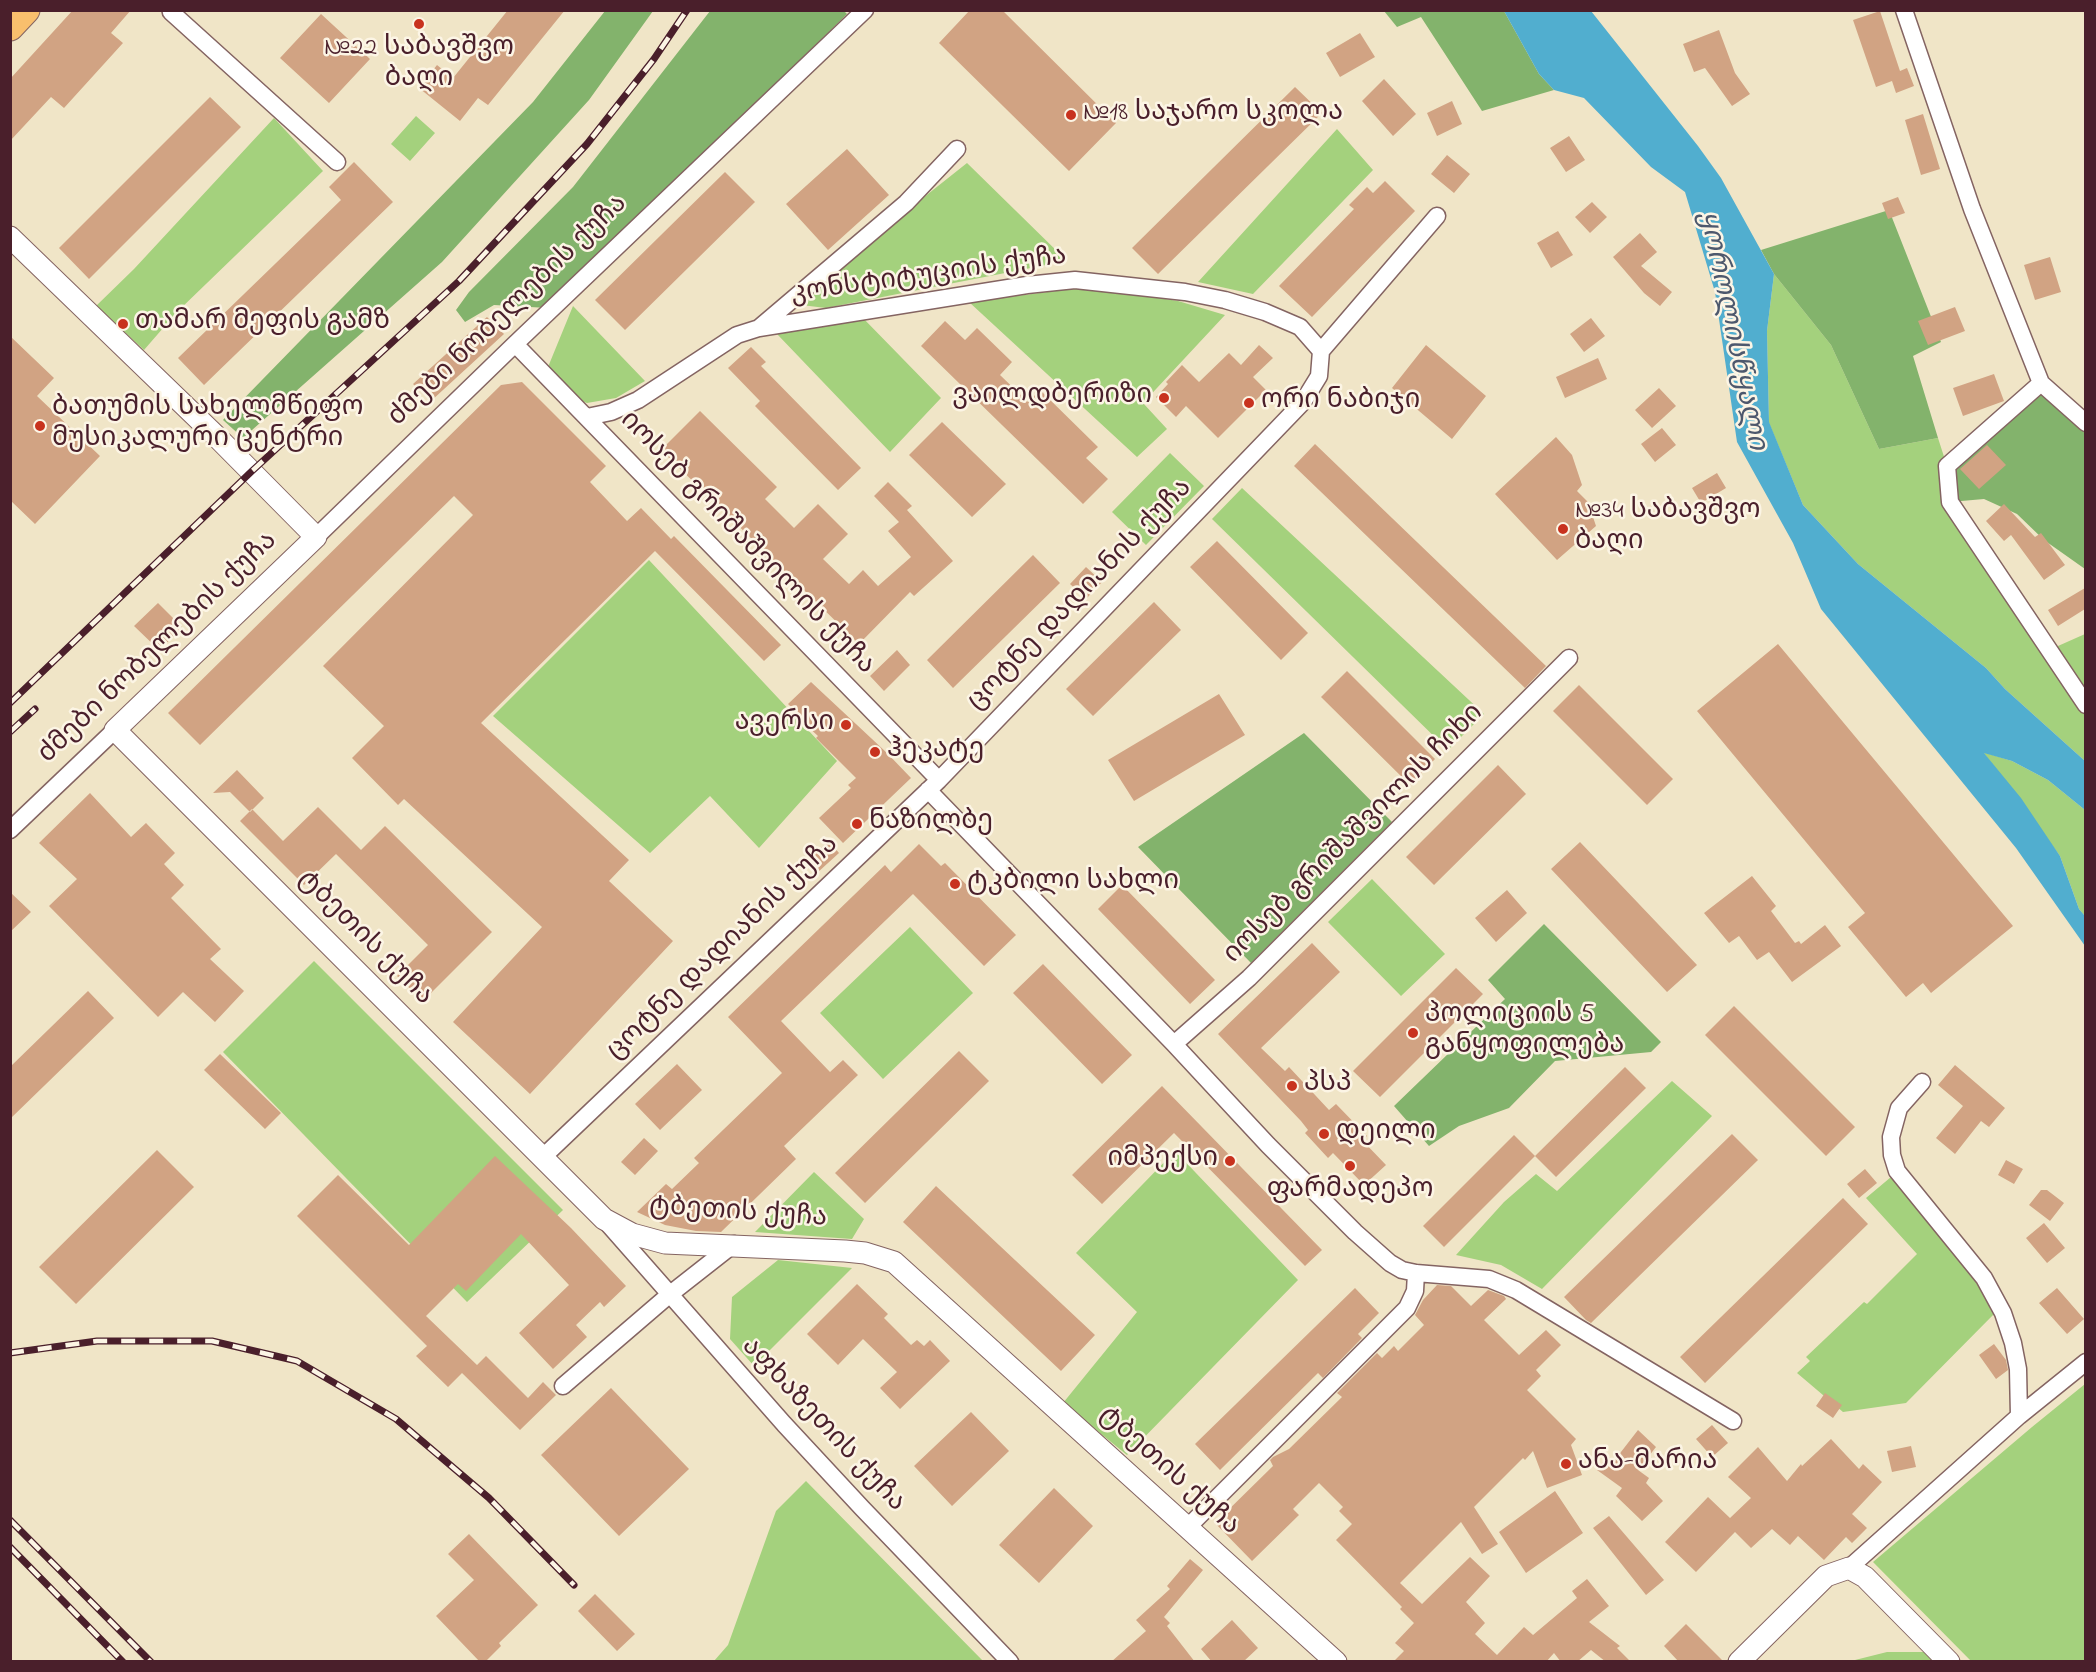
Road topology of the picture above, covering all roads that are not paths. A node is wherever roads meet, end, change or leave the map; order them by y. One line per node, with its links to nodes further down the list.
1 (26, 10): 5 (main road)
2 (172, 10): 7 (street)
3 (866, 10): 11 (street, ძმები ნობელების ქუჩა)
4 (1904, 10): 13 (street)
5 (10, 27)
6 (957, 149): 10 (street)
7 (337, 162)
8 (1437, 216): 12 (street)
9 (10, 237): 16 (street)
10 (759, 328): 12 (street, კონსტიტუციის ქუჩა); 14 (street, კონსტიტუციის ქუჩა)
11 (515, 344): 14 (street, იოსებ გრიშაშვილის ქუჩა); 16 (street, ძმები ნობელების ქუჩა)
12 (1321, 351): 20 (street, ცოტნე დადიანის ქუჩა)
13 (2041, 382): 15 (street); 18 (street)
14 (587, 417): 20 (street, იოსებ გრიშაშვილის ქუჩა)
15 (2085, 423)
16 (316, 537): 19 (street, ძმები ნობელების ქუჩა)
17 (1569, 658): 22 (street, იოსებ გრიშაშვილის ჩიხი)
18 (2085, 705)
19 (116, 730): 21 (street, ძმები ნობელების ქუჩა); 24 (street, ტბეთის ქუჩა)
20 (934, 785): 22 (street, იოსებ გრიშაშვილის ქუჩა); 24 (street, ცოტნე დადიანის ქუჩა)
21 (10, 830)
22 (1174, 1044): 27 (street, იოსებ გრიშაშვილის ქუჩა)
23 (1922, 1082): 31 (street)
24 (542, 1158): 25 (street, ტბეთის ქუჩა)
25 (604, 1219): 26 (street, ტბეთის ქუჩა); 28 (street, აფხაზეთის ქუჩა)
26 (734, 1244): 28 (street); 33 (street, ტბეთის ქუჩა)
27 (1416, 1273): 32 (street, იოსებ გრიშაშვილის ქუჩა); 33 (street)
28 (669, 1295): 30 (street); 35 (street, აფხაზეთის ქუჩა)
29 (2085, 1362): 31 (street)
30 (562, 1386)
31 (2019, 1416): 34 (street)
32 (1733, 1421)
33 (1187, 1528): 36 (street, ტბეთის ქუჩა)
34 (1849, 1568): 37 (street); 38 (street)
35 (1010, 1662)
36 (1336, 1662)
37 (1739, 1662)
38 (1948, 1662)

